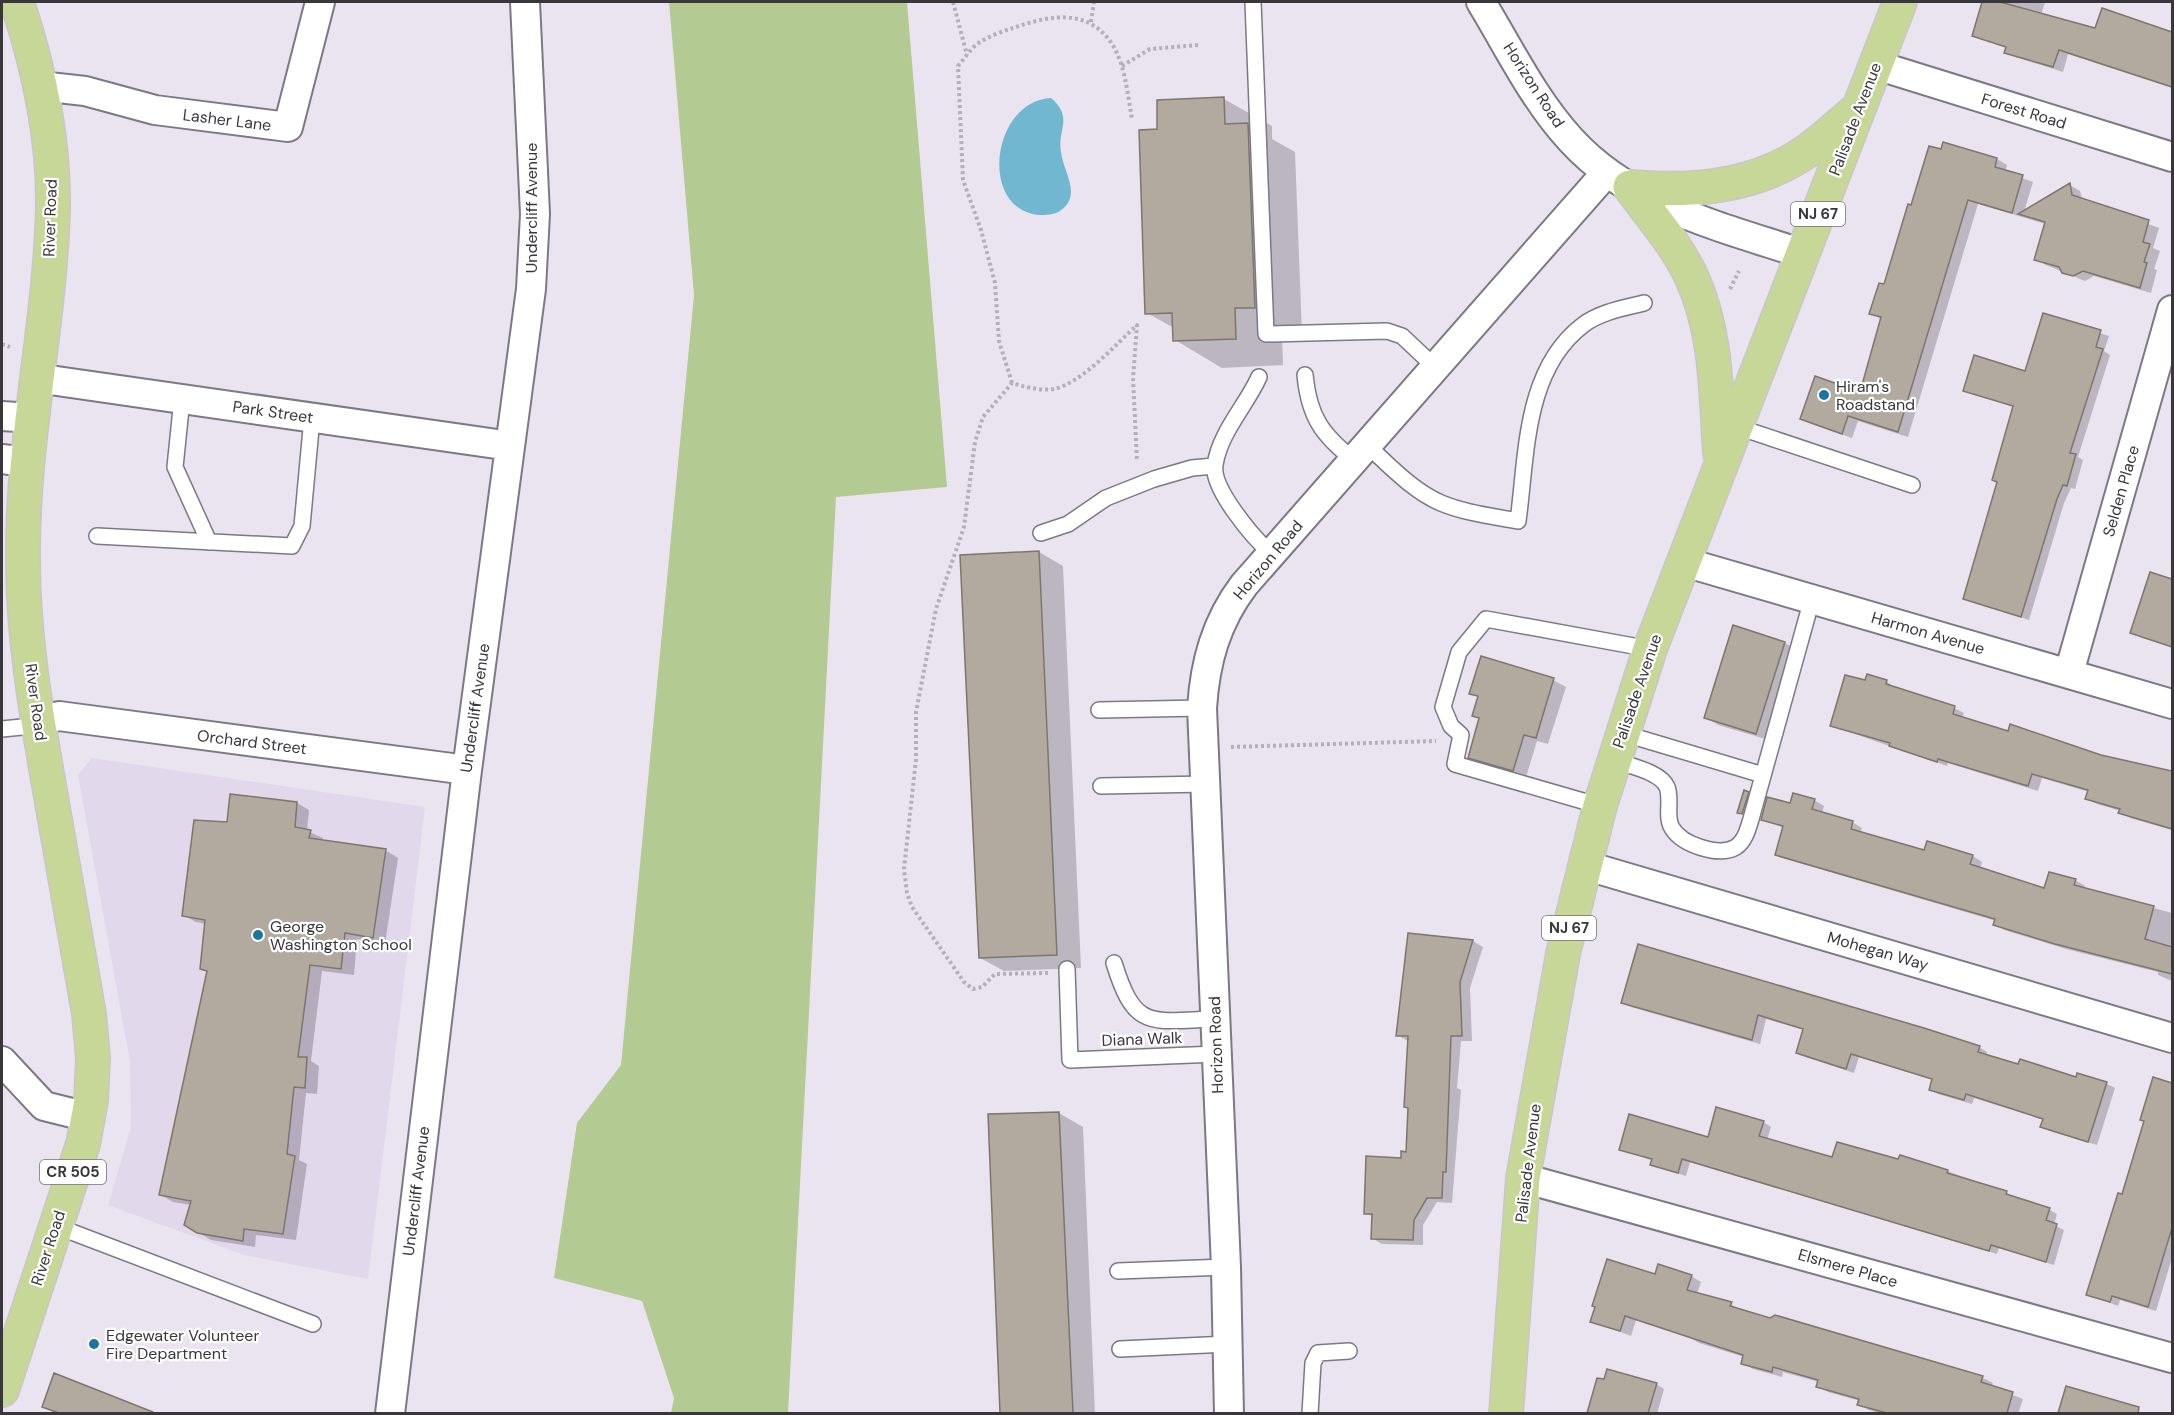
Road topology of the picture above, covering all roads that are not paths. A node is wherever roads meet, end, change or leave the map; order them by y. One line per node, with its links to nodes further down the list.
1 (16, 2): 8 (main road, River Road / CR 505)
2 (320, 2): 8 (street, Lasher Lane)
3 (525, 2): 23 (street, Undercliff Avenue)
4 (1253, 2): 15 (lane)
5 (1481, 2): 11 (street, Horizon Road)
6 (1900, 2): 7 (main road, Palisade Avenue / NJ 67)
7 (1876, 65): 9 (main road, Palisade Avenue / NJ 67); 10 (street, Forest Road)
8 (40, 86): 18 (main road, River Road / CR 505)
9 (1860, 107): 11 (main road); 12 (main road, Palisade Avenue / NJ 67)
10 (2172, 157)
11 (1618, 180): 12 (street); 15 (street, Horizon Road); 26 (main road)
12 (1803, 254): 22 (main road, Palisade Avenue / NJ 67)
13 (1644, 303): 24 (lane)
14 (2172, 310): 36 (street, Selden Place)
15 (1436, 368): 24 (street, Horizon Road)
16 (1305, 375): 24 (lane)
17 (1259, 377): 27 (lane)
18 (36, 378): 19 (street, Park Street); 20 (main road, River Road / CR 505)
19 (182, 399): 21 (street, Park Street); 31 (lane)
20 (16, 417): 25 (main road, River Road / CR 505)
21 (312, 418): 23 (street, Park Street); 31 (lane)
22 (1735, 426): 26 (main road, Palisade Avenue / NJ 67); 28 (lane)
23 (510, 446): 43 (street, Undercliff Avenue)
24 (1361, 453): 32 (street, Horizon Road)
25 (14, 461): 40 (main road, River Road / CR 505)
26 (1720, 462): 33 (main road, Palisade Avenue / NJ 67)
27 (1214, 466): 29 (lane); 32 (lane)
28 (1912, 485)
29 (1041, 533)
30 (97, 536): 31 (lane)
31 (209, 542)
32 (1271, 553): 38 (street, Horizon Road)
33 (1684, 562): 34 (street, Harmon Avenue); 35 (main road, Palisade Avenue / NJ 67)
34 (1812, 599): 36 (street, Harmon Avenue); 44 (lane)
35 (1650, 649): 42 (main road, Palisade Avenue / NJ 67); 47 (lane)
36 (2069, 673): 37 (street, Harmon Avenue)
37 (2172, 704)
38 (1202, 708): 39 (lane); 45 (street, Horizon Road)
39 (1099, 710)
40 (38, 721): 41 (lane); 43 (street, Orchard Street); 55 (main road, River Road / CR 505)
41 (2, 729)
42 (1618, 747): 44 (lane); 44 (lane); 47 (main road, Palisade Avenue / NJ 67)
43 (467, 770): 66 (street, Undercliff Avenue)
44 (1762, 774)
45 (1206, 784): 46 (lane); 51 (street, Horizon Road)
46 (1101, 786)
47 (1600, 806): 48 (main road, Palisade Avenue / NJ 67)
48 (1584, 865): 52 (street, Mohegan Way); 56 (main road, Palisade Avenue / NJ 67)
49 (1114, 963): 51 (lane)
50 (1067, 971): 53 (lane, Diana Walk)
51 (1215, 1019): 53 (street, Horizon Road)
52 (2172, 1038)
53 (1216, 1054): 58 (street, Horizon Road)
54 (2, 1060): 55 (street)
55 (88, 1117): 57 (main road, River Road / CR 505)
56 (1524, 1178): 64 (street, Elsmere Place); 69 (main road, Palisade Avenue / NJ 67)
57 (56, 1226): 60 (lane); 65 (main road, River Road / CR 505)
58 (1226, 1267): 59 (lane); 61 (street, Horizon Road)
59 (1118, 1271)
60 (314, 1324)
61 (1228, 1344): 62 (lane); 67 (street, Horizon Road)
62 (1120, 1349)
63 (1349, 1351): 68 (lane)
64 (2172, 1358)
65 (3, 1382)
66 (390, 1413)
67 (1229, 1413)
68 (1310, 1413)
69 (1506, 1413)

